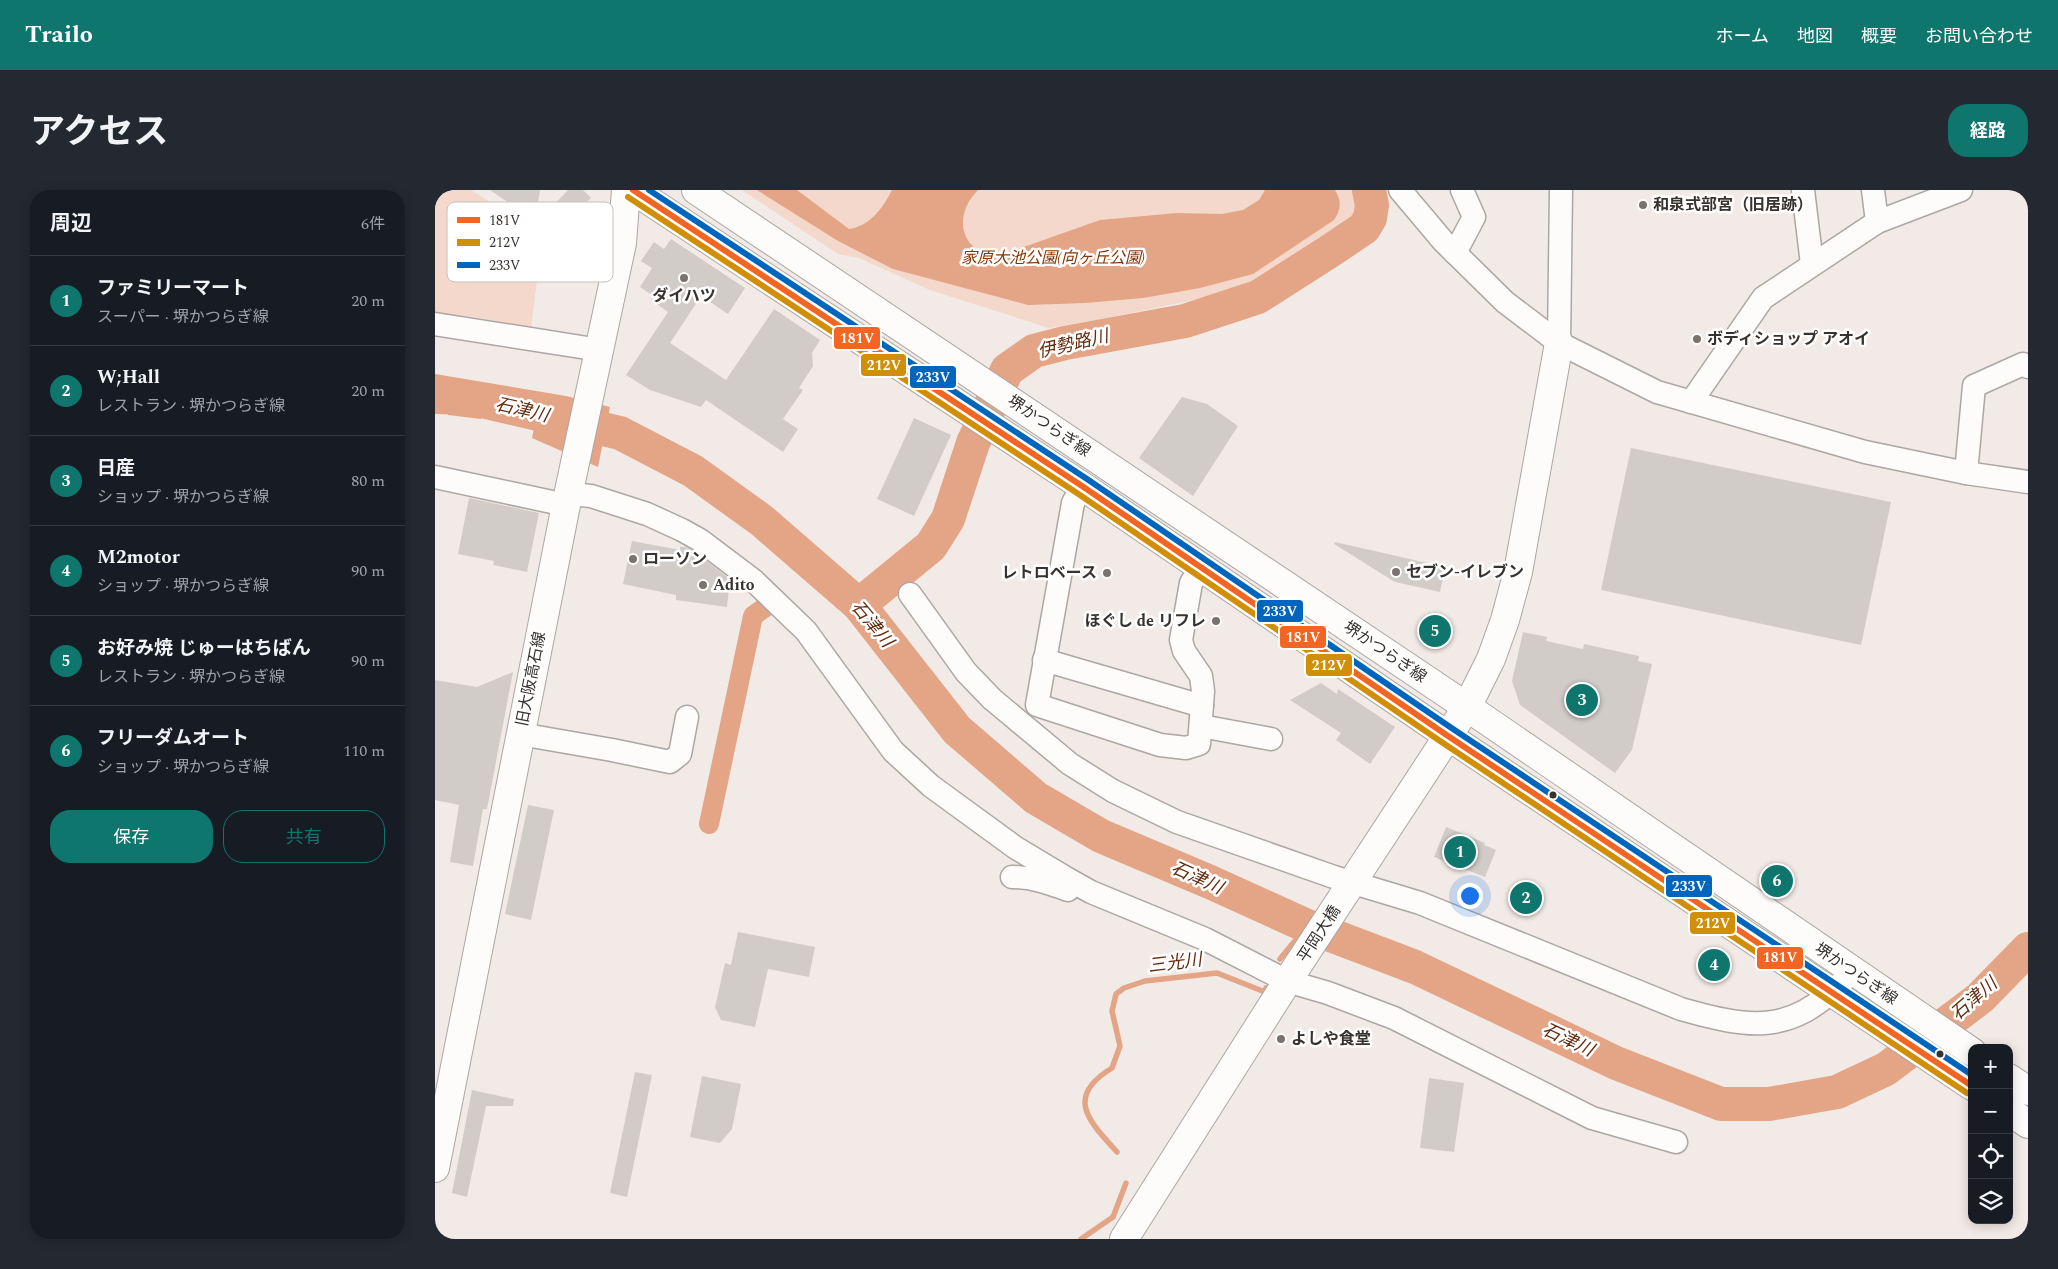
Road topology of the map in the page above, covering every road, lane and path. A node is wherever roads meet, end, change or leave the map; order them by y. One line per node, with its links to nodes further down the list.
1 (626, 190): 15 (main road, 旧大阪高石線)
2 (633, 190): 21 (main road, 堺かつらぎ線)
3 (696, 190): 26 (main road, 堺かつらぎ線)
4 (1400, 190): 11 (street)
5 (1462, 190): 11 (street)
6 (1561, 190): 14 (street)
7 (1803, 190): 12 (street)
8 (1873, 190): 10 (street)
9 (1961, 190): 10 (street)
10 (1877, 222): 12 (street)
11 (1455, 253): 14 (street)
12 (1813, 264): 17 (street)
13 (435, 324): 15 (street)
14 (1559, 343): 17 (street); 26 (main road, 平岡大橋)
15 (600, 350): 22 (main road, 旧大阪高石線)
16 (2028, 367): 18 (street)
17 (1691, 402): 18 (street)
18 (1966, 473): 20 (street)
19 (435, 477): 22 (street)
20 (2028, 482)
21 (1082, 486): 23 (main road, 堺かつらぎ線); 25 (street)
22 (569, 491): 29 (main road, 旧大阪高石線); 34 (street)
23 (1201, 567): 27 (street); 30 (main road, 堺かつらぎ線)
24 (910, 594): 33 (street)
25 (1044, 660): 27 (street); 27 (street)
26 (1467, 707): 30 (main road, 平岡大橋); 36 (main road, 堺かつらぎ線)
27 (1201, 716): 31 (street)
28 (687, 717): 29 (street)
29 (520, 734): 45 (main road, 旧大阪高石線)
30 (1448, 736): 33 (main road, 平岡大橋); 37 (main road, 堺かつらぎ線)
31 (1271, 739)
32 (1012, 877): 34 (street)
33 (1349, 888): 35 (main road, 平岡大橋); 37 (street)
34 (1091, 892): 35 (street)
35 (1290, 978): 44 (street); 46 (main road, 平岡大橋)
36 (1861, 978): 37 (street); 38 (main road, 堺かつらぎ線)
37 (1838, 997): 40 (main road, 堺かつらぎ線)
38 (1968, 1049)
39 (2013, 1081): 41 (main road)
40 (1968, 1083)
41 (2028, 1091)
42 (2013, 1114): 43 (main road)
43 (2028, 1124)
44 (1676, 1142)
45 (435, 1168)
46 (1123, 1239)

